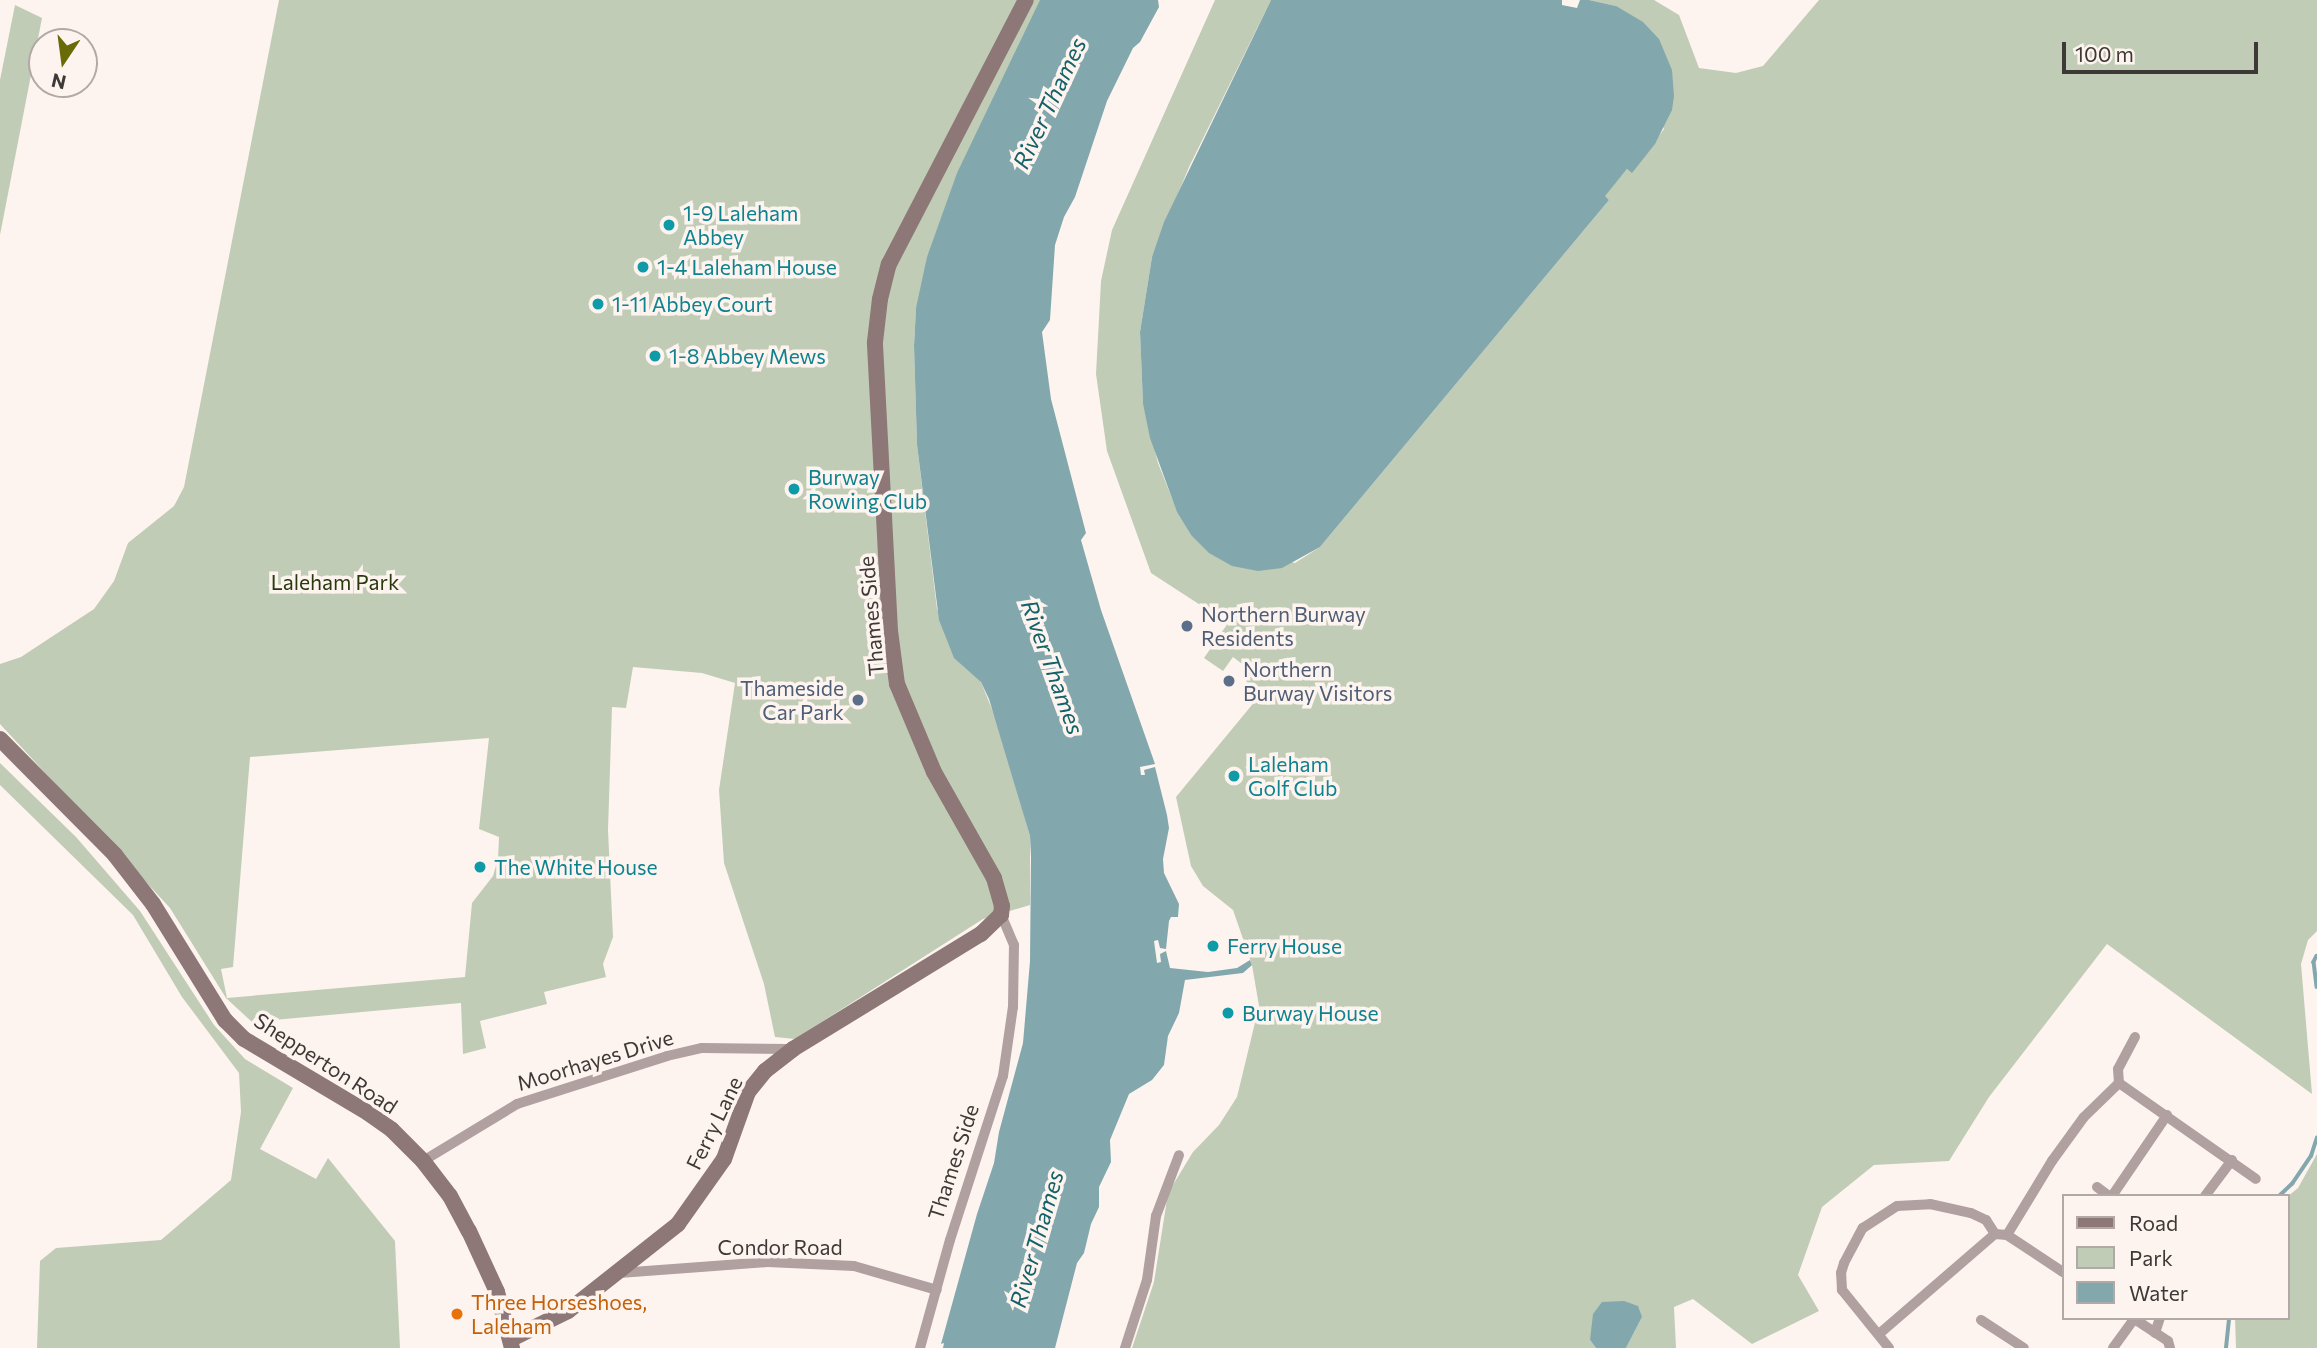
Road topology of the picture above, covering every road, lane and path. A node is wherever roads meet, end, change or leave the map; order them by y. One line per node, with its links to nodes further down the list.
1 (1026, 0): 3 (street, Thames Side)
2 (0, 739): 10 (street, Shepperton Road)
3 (1001, 915): 5 (street, Ferry Lane); 20 (street, Thames Side)
4 (2135, 1037): 6 (street)
5 (793, 1049): 10 (street, Moorhayes Drive); 19 (street, Ferry Lane)
6 (2119, 1083): 7 (street); 17 (street)
7 (2167, 1115): 9 (street); 14 (street)
8 (1179, 1155): 29 (street)
9 (2232, 1160): 11 (street); 15 (street)
10 (423, 1161): 27 (street, Shepperton Road)
11 (2256, 1179)
12 (2097, 1187): 13 (street)
13 (2108, 1194)
14 (2112, 1194)
15 (2206, 1194)
16 (1995, 1234): 17 (street); 26 (street); 26 (street)
17 (2007, 1235): 18 (street)
18 (2062, 1271)
19 (619, 1273): 20 (street, Condor Road); 27 (street, Ferry Lane)
20 (937, 1290): 28 (street, Thames Side)
21 (1981, 1320): 31 (street)
22 (2133, 1320): 32 (street)
23 (2137, 1320): 25 (street)
24 (2160, 1320): 25 (street)
25 (2155, 1333): 33 (street)
26 (1879, 1334): 30 (street)
27 (512, 1343)
28 (920, 1348)
29 (1125, 1348)
30 (1889, 1348)
31 (2024, 1348)
32 (2113, 1348)
33 (2170, 1348)

